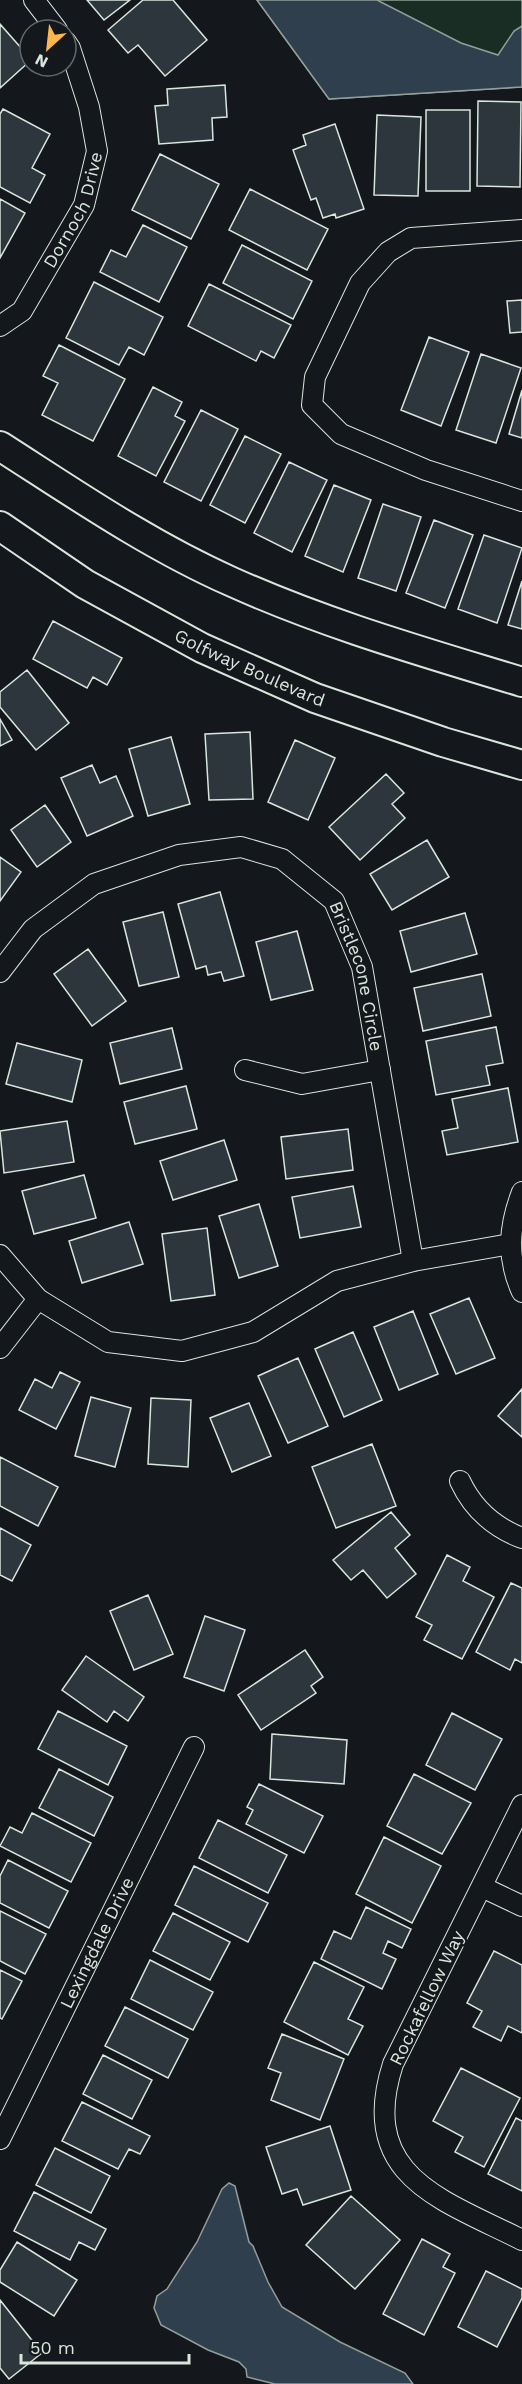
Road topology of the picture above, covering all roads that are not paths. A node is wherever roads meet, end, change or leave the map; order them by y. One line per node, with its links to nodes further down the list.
1 (34, 0): 2 (street)
2 (48, 18)
3 (78, 73): 5 (street, Dornoch Drive)
4 (522, 230): 7 (street)
5 (0, 326)
6 (0, 446): 9 (street)
7 (522, 501)
8 (0, 526): 10 (street, Golfway Boulevard)
9 (522, 682)
10 (522, 765)
11 (0, 972): 13 (street, Bristlecone Circle)
12 (245, 1070): 13 (street)
13 (380, 1070): 17 (street, Bristlecone Circle)
14 (522, 1192): 15 (street)
15 (510, 1244): 17 (street); 18 (street)
16 (0, 1255): 19 (street)
17 (413, 1261): 19 (street)
18 (522, 1292)
19 (38, 1299): 20 (street)
20 (0, 1348)
21 (460, 1481): 22 (street)
22 (522, 1538)
23 (194, 1747): 27 (street, Lexingdale Drive)
24 (522, 1805): 25 (street, Rockafellow Way)
25 (482, 1887): 26 (street); 28 (street, Rockafellow Way)
26 (522, 1906)
27 (0, 2139)
28 (522, 2240)

